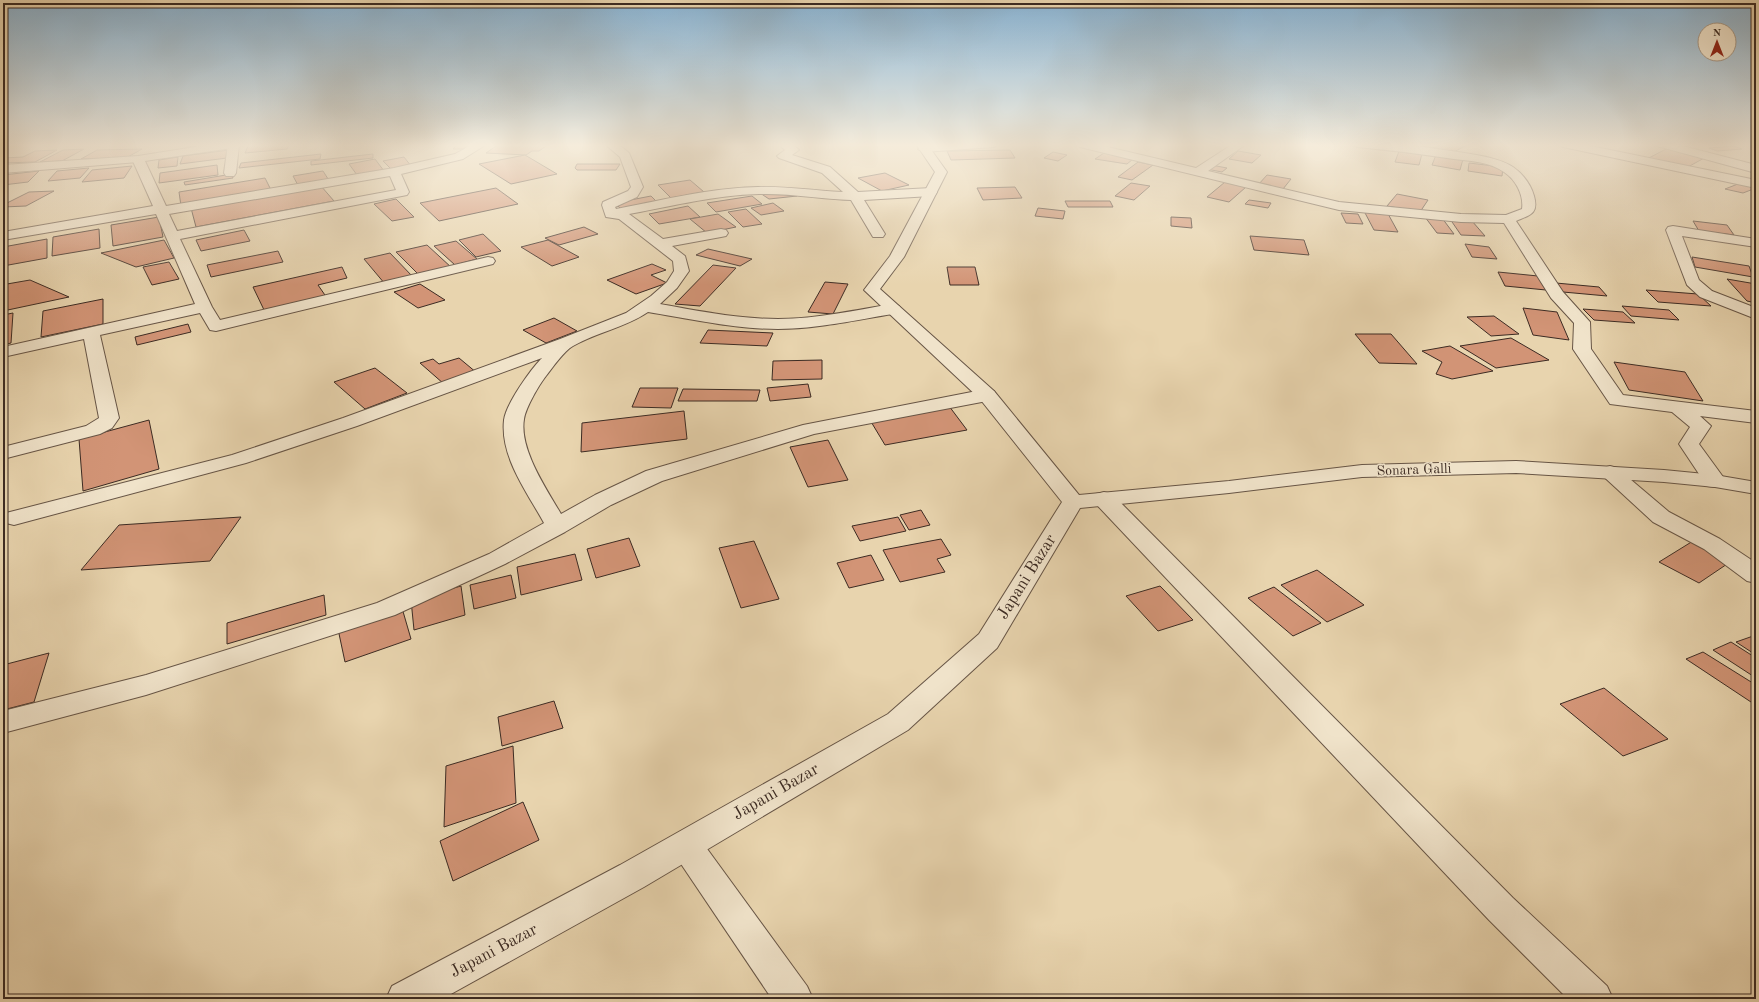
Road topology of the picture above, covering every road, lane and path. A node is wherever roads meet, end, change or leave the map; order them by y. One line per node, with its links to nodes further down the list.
1 (152, 191): 12 (street)
2 (278, 191): 12 (street)
3 (402, 191): 18 (street)
4 (635, 191): 13 (street)
5 (754, 191): 13 (street)
6 (782, 191): 11 (street)
7 (849, 191): 11 (street)
8 (1276, 191): 14 (street)
9 (1526, 191): 14 (street)
10 (931, 192): 11 (street); 24 (street)
11 (855, 196): 16 (street)
12 (160, 210): 17 (street); 18 (street)
13 (611, 214): 20 (street)
14 (1508, 219): 30 (street)
15 (722, 233): 20 (street)
16 (878, 234)
17 (3, 236)
18 (172, 236): 22 (street)
19 (1756, 243): 25 (street)
20 (661, 244): 23 (street)
21 (488, 261): 22 (street)
22 (204, 307): 26 (street)
23 (646, 307): 24 (street); 27 (street)
24 (893, 308): 29 (street)
25 (1756, 314)
26 (90, 333): 28 (street); 32 (street)
27 (566, 343): 38 (street); 39 (street)
28 (3, 352)
29 (987, 395): 37 (street); 39 (street)
30 (1677, 407): 31 (street); 34 (street)
31 (1756, 417)
32 (3, 453)
33 (1610, 472): 34 (street, Sonara Galli); 36 (street, Sonara Galli); 40 (street)
34 (1715, 481): 35 (street, Sonara Galli)
35 (1756, 488)
36 (1104, 499): 37 (street, Sonara Galli); 45 (street)
37 (1073, 502): 42 (street, Japani Bazar)
38 (14, 518)
39 (557, 527): 41 (street)
40 (1751, 567)
41 (3, 722)
42 (686, 845): 43 (street, Japani Bazar); 44 (street)
43 (405, 999)
44 (794, 999)
45 (1594, 999)

